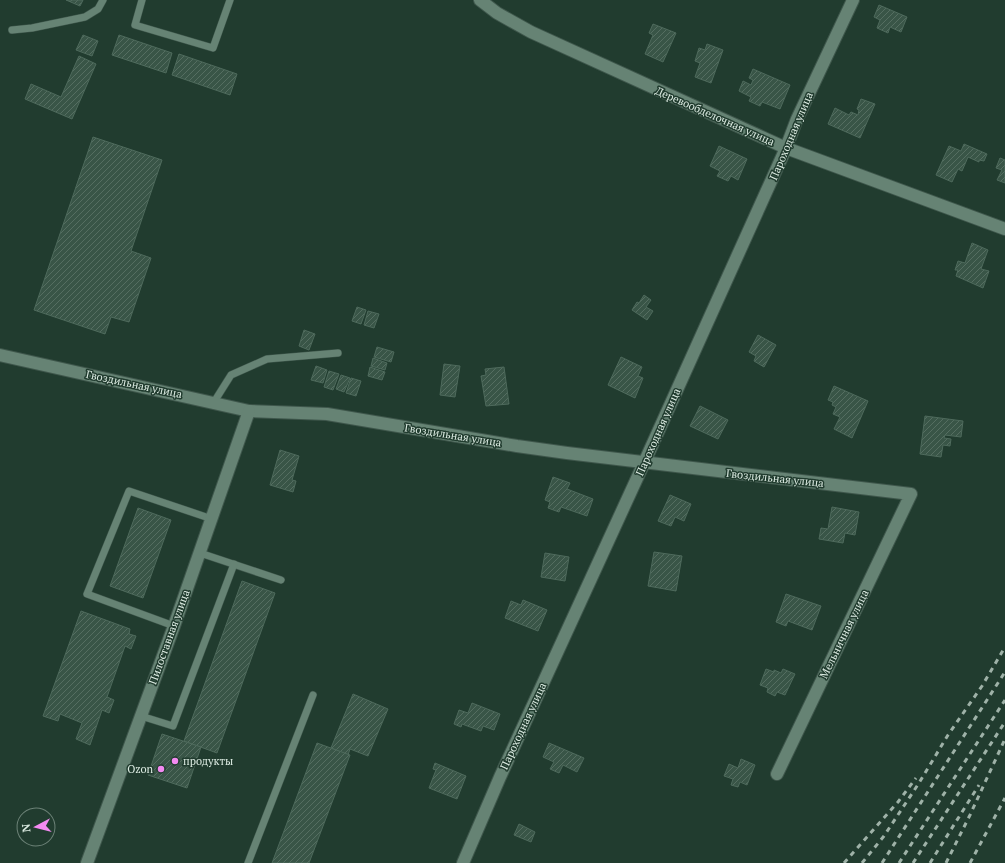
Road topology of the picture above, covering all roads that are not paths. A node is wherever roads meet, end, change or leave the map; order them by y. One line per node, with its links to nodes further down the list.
1 (102, 0): 6 (lane)
2 (142, 0): 3 (lane)
3 (230, 0)
4 (480, 0): 7 (street, Деревообделочная улица)
5 (853, 0): 7 (street, Пароходная улица)
6 (12, 30)
7 (786, 148): 8 (street, Деревообделочная улица); 13 (street, Пароходная улица)
8 (1005, 229)
9 (338, 353): 11 (lane)
10 (0, 355): 11 (street, Гвоздильная улица)
11 (214, 402): 12 (street, Гвоздильная улица)
12 (249, 411): 13 (street, Гвоздильная улица); 15 (street, Пилоставная улица)
13 (644, 463): 14 (street, Гвоздильная улица); 25 (street, Пароходная улица)
14 (911, 494): 22 (street, Мельничная улица)
15 (212, 519): 16 (street, Пилоставная улица); 19 (lane)
16 (200, 553): 17 (lane); 19 (street, Пилоставная улица)
17 (234, 564): 18 (lane); 21 (lane)
18 (281, 580)
19 (174, 626): 21 (street, Пилоставная улица)
20 (313, 695): 24 (lane)
21 (141, 716): 23 (street, Пилоставная улица)
22 (777, 774)
23 (87, 863)
24 (248, 863)
25 (463, 863)

